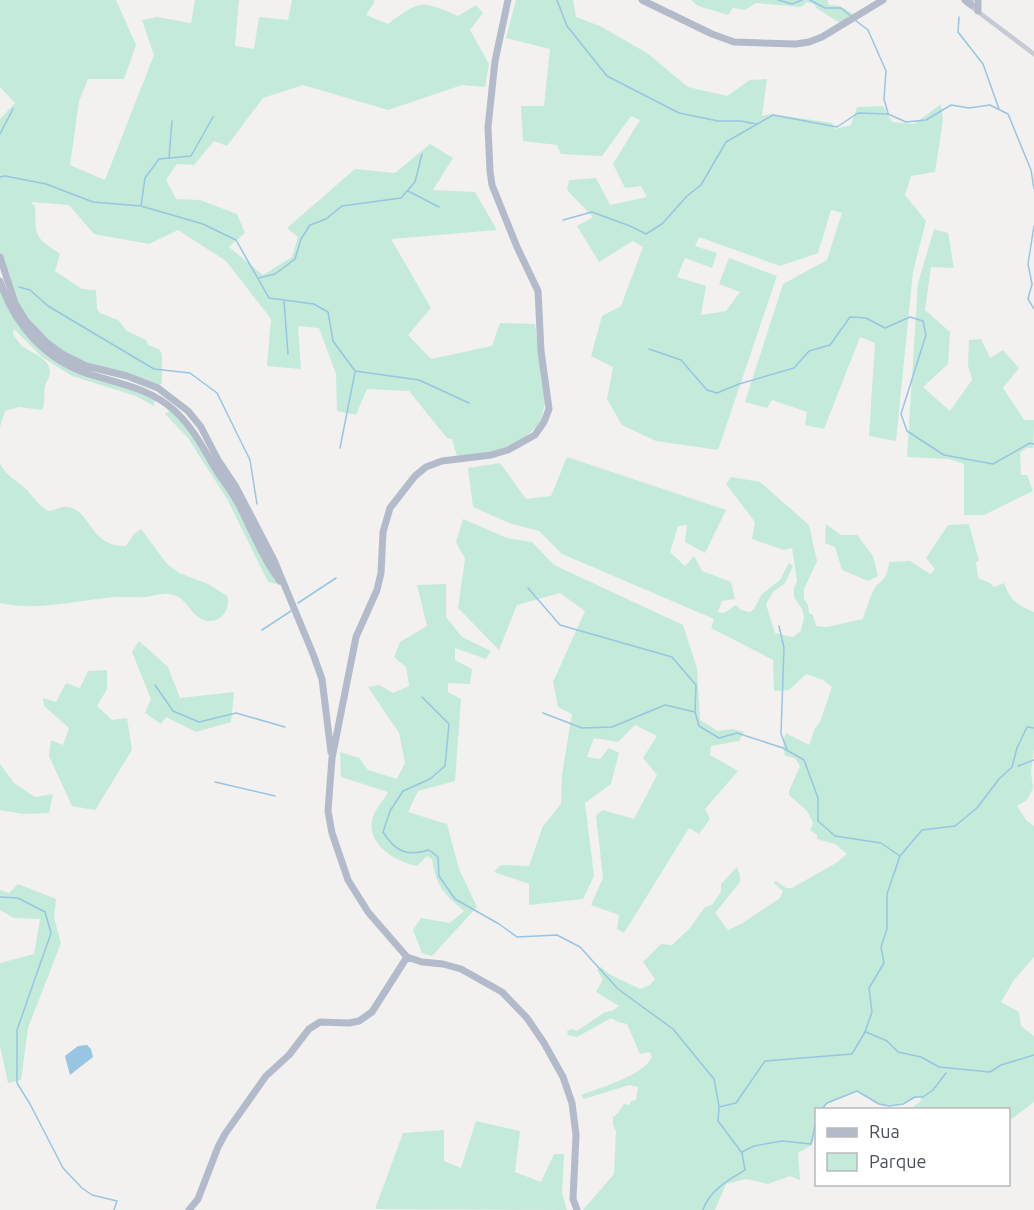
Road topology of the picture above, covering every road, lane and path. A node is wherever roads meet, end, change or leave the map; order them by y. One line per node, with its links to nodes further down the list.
1 (508, 0): 16 (main road)
2 (642, 0): 3 (main road)
3 (884, 0)
4 (978, 0): 6 (main road)
5 (970, 1): 6 (street)
6 (978, 11): 7 (street)
7 (1034, 54)
8 (0, 257): 10 (main road)
9 (0, 281): 11 (main road)
10 (150, 384): 11 (main road); 12 (main road)
11 (144, 391): 13 (main road)
12 (182, 406): 13 (main road); 14 (main road)
13 (177, 412): 14 (main road)
14 (288, 594): 15 (main road)
15 (329, 731): 16 (main road); 17 (main road)
16 (337, 734): 17 (main road)
17 (332, 758): 18 (main road)
18 (407, 957): 19 (main road); 20 (main road)
19 (189, 1210)
20 (577, 1210)

